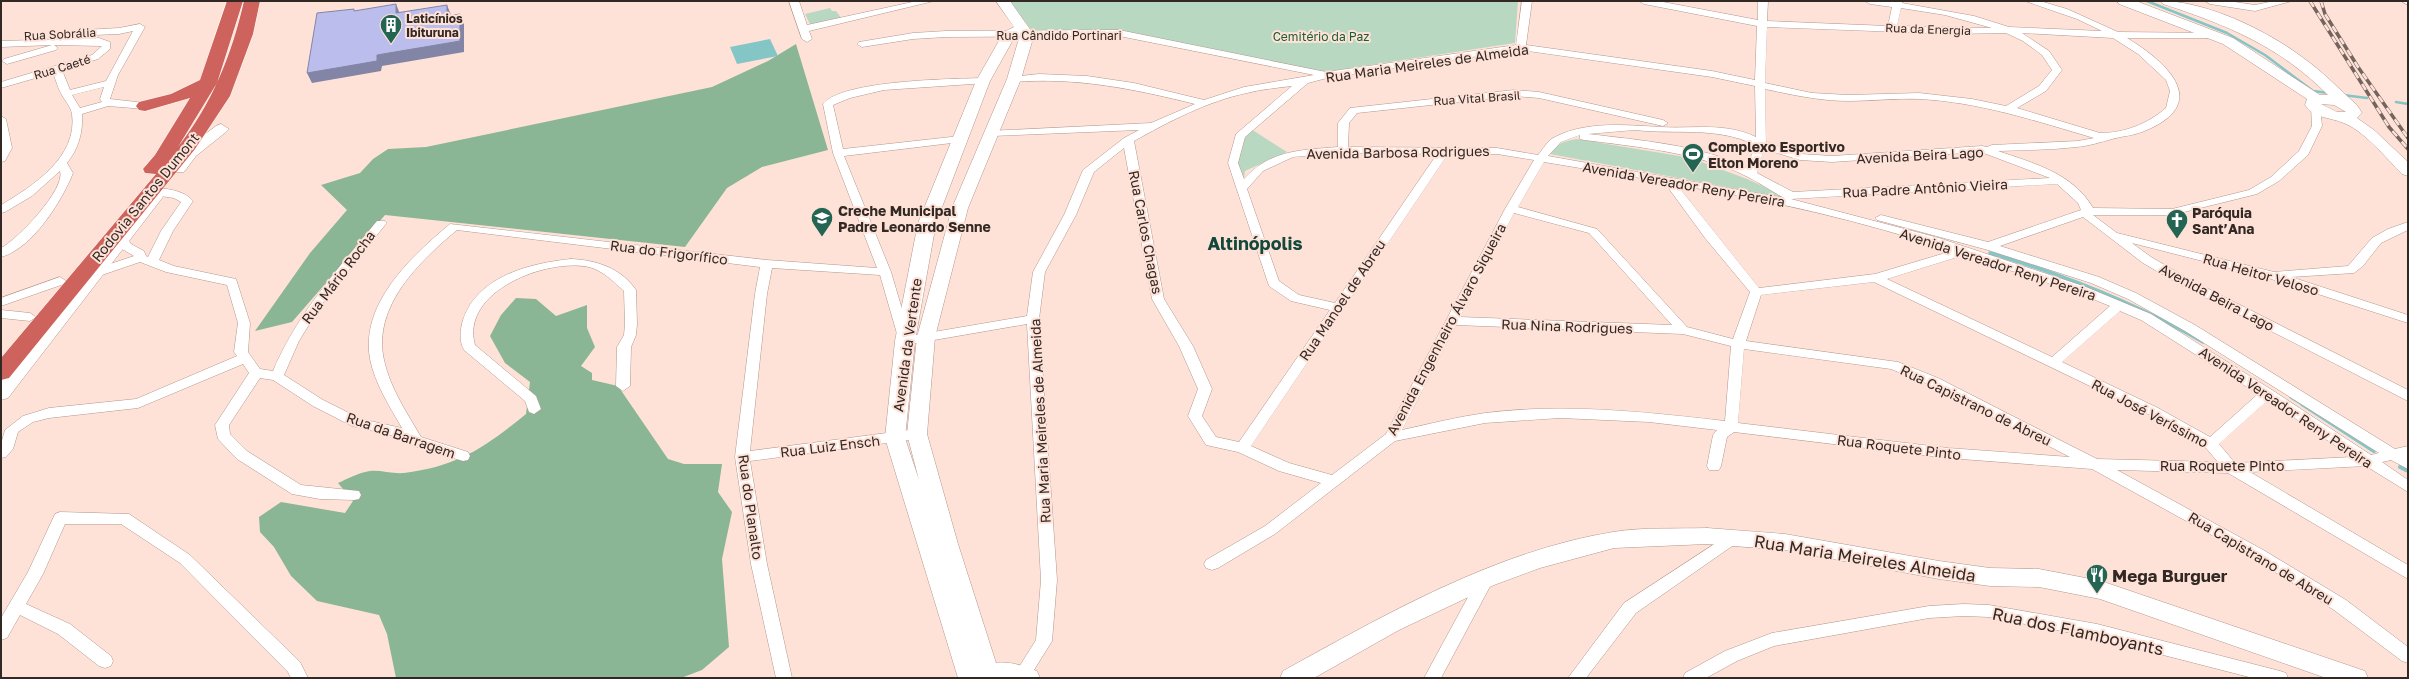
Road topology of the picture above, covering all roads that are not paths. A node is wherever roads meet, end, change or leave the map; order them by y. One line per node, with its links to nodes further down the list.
1 (235, 1): 39 (highway, Rodovia Santos Dumont)
2 (252, 1): 43 (highway, Rodovia Santos Dumont)
3 (794, 1): 18 (street)
4 (929, 1): 18 (street)
5 (1003, 1): 20 (street)
6 (1527, 1): 30 (street)
7 (1644, 1): 16 (street, Rua da Energia)
8 (1762, 1): 16 (street)
9 (1870, 1): 15 (street)
10 (2030, 1): 22 (street, Rua Maria Meireles de Almeida)
11 (2124, 1): 23 (street)
12 (2168, 1): 50 (street)
13 (2210, 1): 14 (street)
14 (2287, 1)
15 (1898, 3): 17 (street); 19 (street)
16 (1763, 24): 17 (street, Rua da Energia); 40 (street)
17 (1892, 28): 19 (street, Rua da Energia)
18 (804, 29): 25 (street)
19 (2010, 30): 22 (street, Rua da Energia); 48 (street)
20 (1020, 33): 29 (street, Rua Cândido Portinari); 33 (street, Rua Cândido Portinari); 35 (street, Avenida da Vertente); 36 (street, Avenida da Vertente)
21 (35, 35): 24 (street, Rua Sobrália); 26 (street); 38 (street, Rua Sobrália)
22 (2118, 35): 23 (street, Rua da Energia); 58 (street, Rua Maria Meireles de Almeida)
23 (2215, 35): 46 (street)
24 (1, 37)
25 (807, 39)
26 (1, 40)
27 (72, 42): 28 (street, Rua Caeté); 31 (street); 32 (street, Rua Caeté)
28 (1, 44)
29 (862, 44)
30 (1521, 47): 33 (street, Rua Maria Meireles de Almeida); 40 (street, Rua Maria Meireles de Almeida)
31 (4, 60): 34 (street)
32 (57, 69): 34 (street, Rua Caeté); 42 (street)
33 (1326, 75): 37 (street, Rua Maria Meireles de Almeida)
34 (25, 78): 41 (street, Rua Caeté)
35 (1014, 79): 45 (street); 57 (street, Avenida da Vertente)
36 (984, 81): 59 (street, Avenida da Vertente); 66 (street)
37 (1304, 81): 45 (street, Rua Maria Meireles de Almeida); 74 (street)
38 (109, 83): 42 (street); 44 (street)
39 (208, 83): 47 (highway); 51 (highway, Rodovia Santos Dumont)
40 (1760, 84): 48 (street, Rua Maria Meireles de Almeida); 62 (street)
41 (1, 85)
42 (66, 94): 49 (street)
43 (221, 96): 55 (highway); 75 (highway, Rodovia Santos Dumont)
44 (108, 103): 47 (street); 49 (street)
45 (1205, 103): 53 (street, Rua Maria Meireles de Almeida)
46 (2317, 103): 50 (street); 54 (street)
47 (145, 106): 51 (highway)
48 (2008, 109): 58 (street, Rua Maria Meireles de Almeida)
49 (76, 112): 69 (street)
50 (2344, 112): 54 (street); 70 (street)
51 (187, 116): 96 (highway, Rodovia Santos Dumont)
52 (1, 119): 68 (street)
53 (1153, 126): 57 (street); 60 (street, Rua Maria Meireles de Almeida)
54 (2317, 126): 79 (street)
55 (221, 129): 75 (street)
56 (1689, 129): 61 (street, Avenida Beira Lago); 62 (street, Avenida Beira Lago); 64 (street, Rua Vital Brasil)
57 (992, 133): 107 (street, Avenida da Vertente)
58 (2113, 137): 63 (street)
59 (960, 139): 66 (street); 107 (street, Avenida da Vertente)
60 (1128, 140): 103 (street, Rua Maria Meireles de Almeida); 126 (street, Rua Carlos Chagas)
61 (1557, 140): 67 (street, Avenida Beira Lago); 71 (street, Avenida Vereador Reny Pereira)
62 (1761, 142): 63 (street, Avenida Beira Lago); 71 (street)
63 (1982, 149): 73 (street, Avenida Beira Lago)
64 (1342, 150): 65 (street, Avenida Barbosa Rodrigues); 74 (street, Avenida Barbosa Rodrigues)
65 (1444, 152): 67 (street, Avenida Barbosa Rodrigues); 100 (street, Rua Manoel de Abreu)
66 (838, 153): 93 (street)
67 (1540, 158): 72 (street, Avenida Vereador Reny Pereira); 77 (street, Avenida Engenheiro Álvaro Siqueira)
68 (1, 159)
69 (61, 162): 78 (street); 87 (street)
70 (2408, 171)
71 (1751, 174): 76 (street, Avenida Vereador Reny Pereira)
72 (1668, 180): 86 (street, Avenida Vereador Reny Pereira); 97 (street)
73 (2060, 181): 76 (street, Rua Padre Antônio Vieira); 79 (street, Avenida Beira Lago)
74 (1242, 188): 100 (street)
75 (155, 192): 83 (street); 89 (street); 112 (highway, Rodovia Santos Dumont)
76 (1789, 196): 85 (street, Avenida Vereador Reny Pereira)
77 (1511, 209): 105 (street, Avenida Engenheiro Álvaro Siqueira); 106 (street)
78 (1, 210)
79 (2086, 212): 82 (street, Avenida Beira Lago); 85 (street)
80 (380, 223): 114 (street, Rua Mário Rocha)
81 (2408, 226): 94 (street)
82 (2112, 234): 94 (street, Rua Heitor Veloso); 118 (street, Avenida Beira Lago)
83 (123, 240): 88 (street); 92 (street)
84 (604, 244): 90 (street); 91 (street, Rua do Frigorífico); 123 (street, Rua do Frigorífico)
85 (1989, 246): 86 (street); 130 (street, Avenida Vereador Reny Pereira)
86 (1961, 251): 95 (street); 99 (street, Avenida Vereador Reny Pereira)
87 (1, 253)
88 (139, 258): 89 (street); 92 (street)
89 (152, 260): 110 (street)
90 (587, 263): 115 (street); 119 (street)
91 (767, 264): 93 (street, Rua do Frigorífico); 131 (street, Rua do Planalto)
92 (96, 272): 116 (street)
93 (884, 272): 107 (street)
94 (2269, 274): 104 (street, Rua Heitor Veloso)
95 (1876, 278): 97 (street); 111 (street, Rua José Veríssimo)
96 (60, 281): 98 (street); 102 (highway, Rodovia Santos Dumont)
97 (1756, 292): 108 (street)
98 (1, 302)
99 (2119, 305): 111 (street); 117 (street, Avenida Vereador Reny Pereira)
100 (1336, 307): 126 (street, Rua Manoel de Abreu)
101 (1, 314): 102 (street)
102 (30, 317): 109 (highway, Rodovia Santos Dumont)
103 (1033, 319): 107 (street); 149 (street, Rua Maria Meireles de Almeida)
104 (2408, 319)
105 (1451, 322): 106 (street, Rua Nina Rodrigues); 122 (street, Avenida Engenheiro Álvaro Siqueira)
106 (1683, 330): 108 (street, Rua Capistrano de Abreu)
107 (916, 339): 121 (street, Avenida da Vertente); 124 (street, Avenida da Vertente)
108 (1738, 344): 120 (street); 133 (street, Rua Capistrano de Abreu)
109 (1, 352)
110 (245, 358): 113 (street); 128 (street)
111 (2053, 363): 125 (street, Rua José Veríssimo)
112 (1, 373)
113 (256, 373): 114 (street, Rua da Barragem); 139 (street)
114 (277, 376): 123 (street, Rua da Barragem)
115 (623, 386)
116 (1, 393)
117 (2267, 393): 125 (street); 132 (street, Avenida Vereador Reny Pereira)
118 (2408, 396)
119 (534, 409)
120 (1731, 427): 122 (street, Rua Roquete Pinto); 133 (street, Rua Roquete Pinto); 135 (street)
121 (917, 434): 124 (street, Rua Luiz Ensch); 148 (street, Avenida da Vertente)
122 (1391, 437): 137 (street, Avenida Engenheiro Álvaro Siqueira)
123 (415, 438): 129 (street, Rua da Barragem)
124 (895, 438): 131 (street, Rua Luiz Ensch); 148 (street, Avenida da Vertente)
125 (2212, 444): 136 (street, Rua José Veríssimo)
126 (1242, 448): 137 (street, Rua Carlos Chagas)
127 (2408, 451): 130 (street, Rua Roquete Pinto)
128 (1, 453)
129 (463, 456)
130 (2393, 456): 132 (street, Rua Roquete Pinto); 134 (street, Avenida Vereador Reny Pereira)
131 (742, 457): 152 (street, Rua do Planalto)
132 (2367, 461): 136 (street, Rua Roquete Pinto); 138 (street, Avenida Vereador Reny Pereira)
133 (2097, 464): 136 (street, Rua Roquete Pinto); 146 (street, Rua Capistrano de Abreu)
134 (2408, 464)
135 (1714, 466)
136 (2231, 468): 142 (street, Rua José Veríssimo)
137 (1334, 481): 141 (street, Avenida Engenheiro Álvaro Siqueira)
138 (2408, 487)
139 (354, 495)
140 (1733, 538): 143 (street, Rua Maria Meireles Almeida); 154 (street); 157 (street, Rua Maria Meireles Almeida)
141 (1212, 564)
142 (2408, 573)
143 (1486, 579): 150 (street, Rua Maria Meireles Almeida); 153 (street)
144 (16, 606): 145 (street); 147 (street); 151 (street)
145 (1, 633)
146 (2408, 656)
147 (105, 661)
148 (975, 676): 149 (street)
149 (1025, 677)
150 (1295, 677)
151 (300, 678)
152 (784, 678)
153 (1432, 678)
154 (1576, 678)
155 (1691, 678): 156 (street, Rua dos Flamboyants)
156 (2280, 678)
157 (2356, 678)

